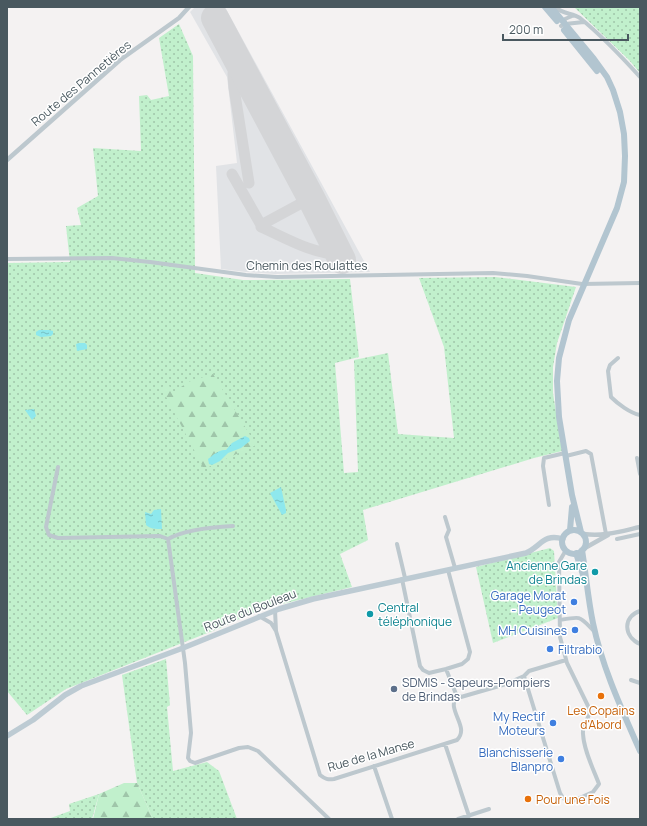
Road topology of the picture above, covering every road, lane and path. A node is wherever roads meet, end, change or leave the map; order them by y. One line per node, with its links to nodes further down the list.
1 (189, 7): 12 (street, Route des Pannetières)
2 (545, 7): 8 (main road)
3 (551, 7): 8 (main road)
4 (555, 7): 5 (street)
5 (572, 16): 6 (street); 8 (street)
6 (584, 22): 7 (street); 10 (street)
7 (577, 24): 8 (street); 9 (street)
8 (563, 25): 9 (main road); 11 (main road)
9 (574, 35): 11 (main road)
10 (640, 77)
11 (617, 103): 15 (main road)
12 (7, 160)
13 (7, 259): 15 (street, Chemin des Roulattes)
14 (640, 283): 15 (street, Chemin des Roulattes)
15 (584, 284): 18 (main road)
16 (618, 358): 17 (street)
17 (640, 415)
18 (565, 455): 22 (main road); 23 (street); 30 (street)
19 (637, 458): 21 (street)
20 (58, 467): 32 (street)
21 (640, 474)
22 (572, 495): 27 (main road); 28 (main road)
23 (549, 505)
24 (445, 517): 38 (street)
25 (233, 526): 32 (street)
26 (640, 527): 29 (street)
27 (570, 530): 28 (main road); 33 (main road)
28 (582, 533): 30 (street); 37 (main road)
29 (613, 533): 30 (street); 37 (street)
30 (606, 534)
31 (640, 534): 34 (street)
32 (168, 539): 48 (street)
33 (563, 539): 36 (main road); 38 (main road, Route du Bouleau)
34 (617, 539)
35 (397, 544): 40 (street)
36 (566, 550): 37 (main road); 44 (street)
37 (581, 550): 46 (main road)
38 (455, 568): 39 (main road, Route du Bouleau)
39 (448, 570): 40 (main road, Route du Bouleau); 50 (street)
40 (403, 579): 41 (main road, Route du Bouleau); 50 (street)
41 (275, 610): 43 (main road, Route du Bouleau); 45 (street, Rue de la Manse)
42 (640, 611): 47 (street)
43 (258, 616): 45 (street); 48 (main road, Route du Bouleau)
44 (560, 620): 46 (street); 49 (street)
45 (276, 631): 58 (street, Rue de la Manse)
46 (596, 632): 57 (main road)
47 (640, 644)
48 (183, 648): 55 (main road, Route du Bouleau); 61 (street)
49 (566, 660): 51 (street); 51 (street)
50 (446, 669): 54 (street)
51 (524, 676): 54 (street)
52 (631, 680): 53 (street)
53 (640, 683)
54 (456, 694): 56 (street, Rue de la Manse)
55 (7, 736)
56 (445, 744): 58 (street, Rue de la Manse); 60 (street)
57 (640, 751)
58 (374, 766): 62 (street)
59 (489, 810): 60 (street)
60 (469, 816): 63 (street)
61 (329, 819)
62 (392, 819)
63 (458, 819)

